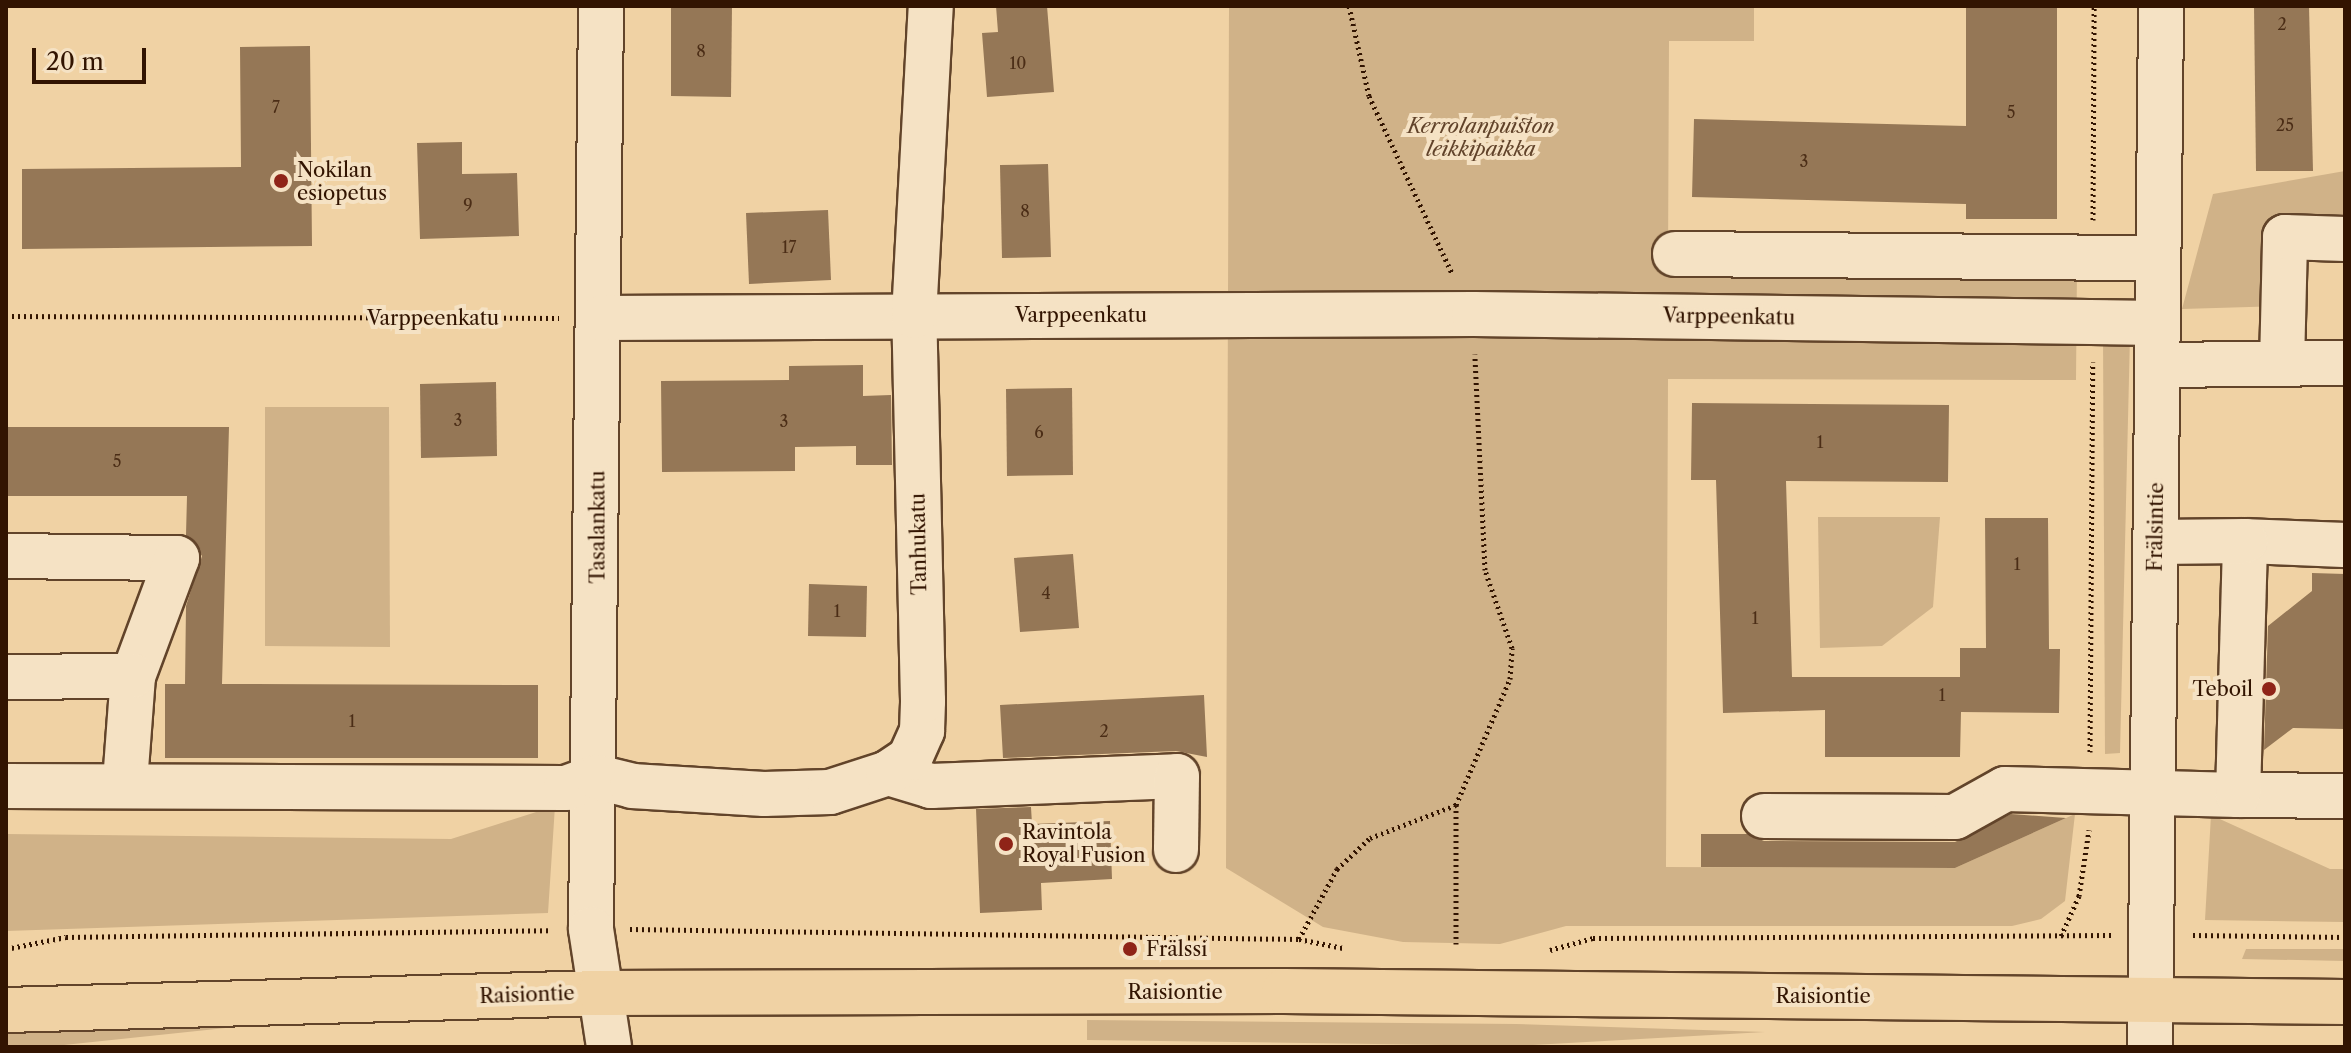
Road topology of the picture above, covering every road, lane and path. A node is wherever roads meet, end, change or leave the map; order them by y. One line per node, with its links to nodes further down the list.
1 (601, 6): 13 (street, Tasalankatu)
2 (931, 6): 12 (street, Tanhukatu)
3 (1349, 6): 10 (path)
4 (2094, 6): 8 (path)
5 (2161, 6): 9 (street, Frälsintie)
6 (2345, 239): 17 (street)
7 (1675, 254): 8 (street)
8 (2092, 257): 9 (street)
9 (2158, 258): 15 (street, Frälsintie)
10 (1474, 314): 12 (street, Varppeenkatu); 14 (street, Varppeenkatu); 32 (path)
11 (6, 316): 13 (path, Varppeenkatu)
12 (914, 316): 13 (street, Varppeenkatu); 24 (street, Tanhukatu)
13 (600, 318): 25 (street, Tasalankatu)
14 (2093, 322): 15 (street, Varppeenkatu); 28 (path)
15 (2158, 344): 17 (street, Varppeenkatu); 19 (street, Frälsintie)
16 (2345, 363): 17 (street, Varppeenkatu)
17 (2282, 364)
18 (2245, 541): 19 (street); 20 (street); 29 (street)
19 (2156, 542): 30 (street, Frälsintie)
20 (2345, 545)
21 (6, 556): 22 (street)
22 (133, 676): 23 (street); 26 (street)
23 (6, 677)
24 (888, 773): 25 (street, Tanhukatu); 34 (street)
25 (597, 777): 26 (street); 35 (street, Tasalankatu)
26 (125, 783): 27 (street)
27 (6, 786)
28 (2090, 793): 30 (street); 33 (street); 37 (path)
29 (2238, 795): 30 (street); 31 (street)
30 (2154, 796): 36 (street, Frälsintie)
31 (2345, 796)
32 (1456, 805): 39 (path); 40 (path)
33 (1764, 816)
34 (1176, 850)
35 (591, 929): 39 (path); 41 (path); 44 (street, Tasalankatu)
36 (2154, 935): 37 (path); 38 (path); 45 (street, Frälsintie)
37 (2061, 936): 43 (path)
38 (2345, 937)
39 (1299, 939): 42 (path)
40 (1456, 944)
41 (6, 949)
42 (1358, 951)
43 (1539, 954)
44 (601, 993): 45 (main road, Raisiontie); 47 (main road, Raisiontie); 48 (street, Tasalankatu)
45 (2153, 999): 46 (main road, Raisiontie); 49 (street, Frälsintie)
46 (2345, 1002)
47 (6, 1010)
48 (609, 1047)
49 (2150, 1047)

